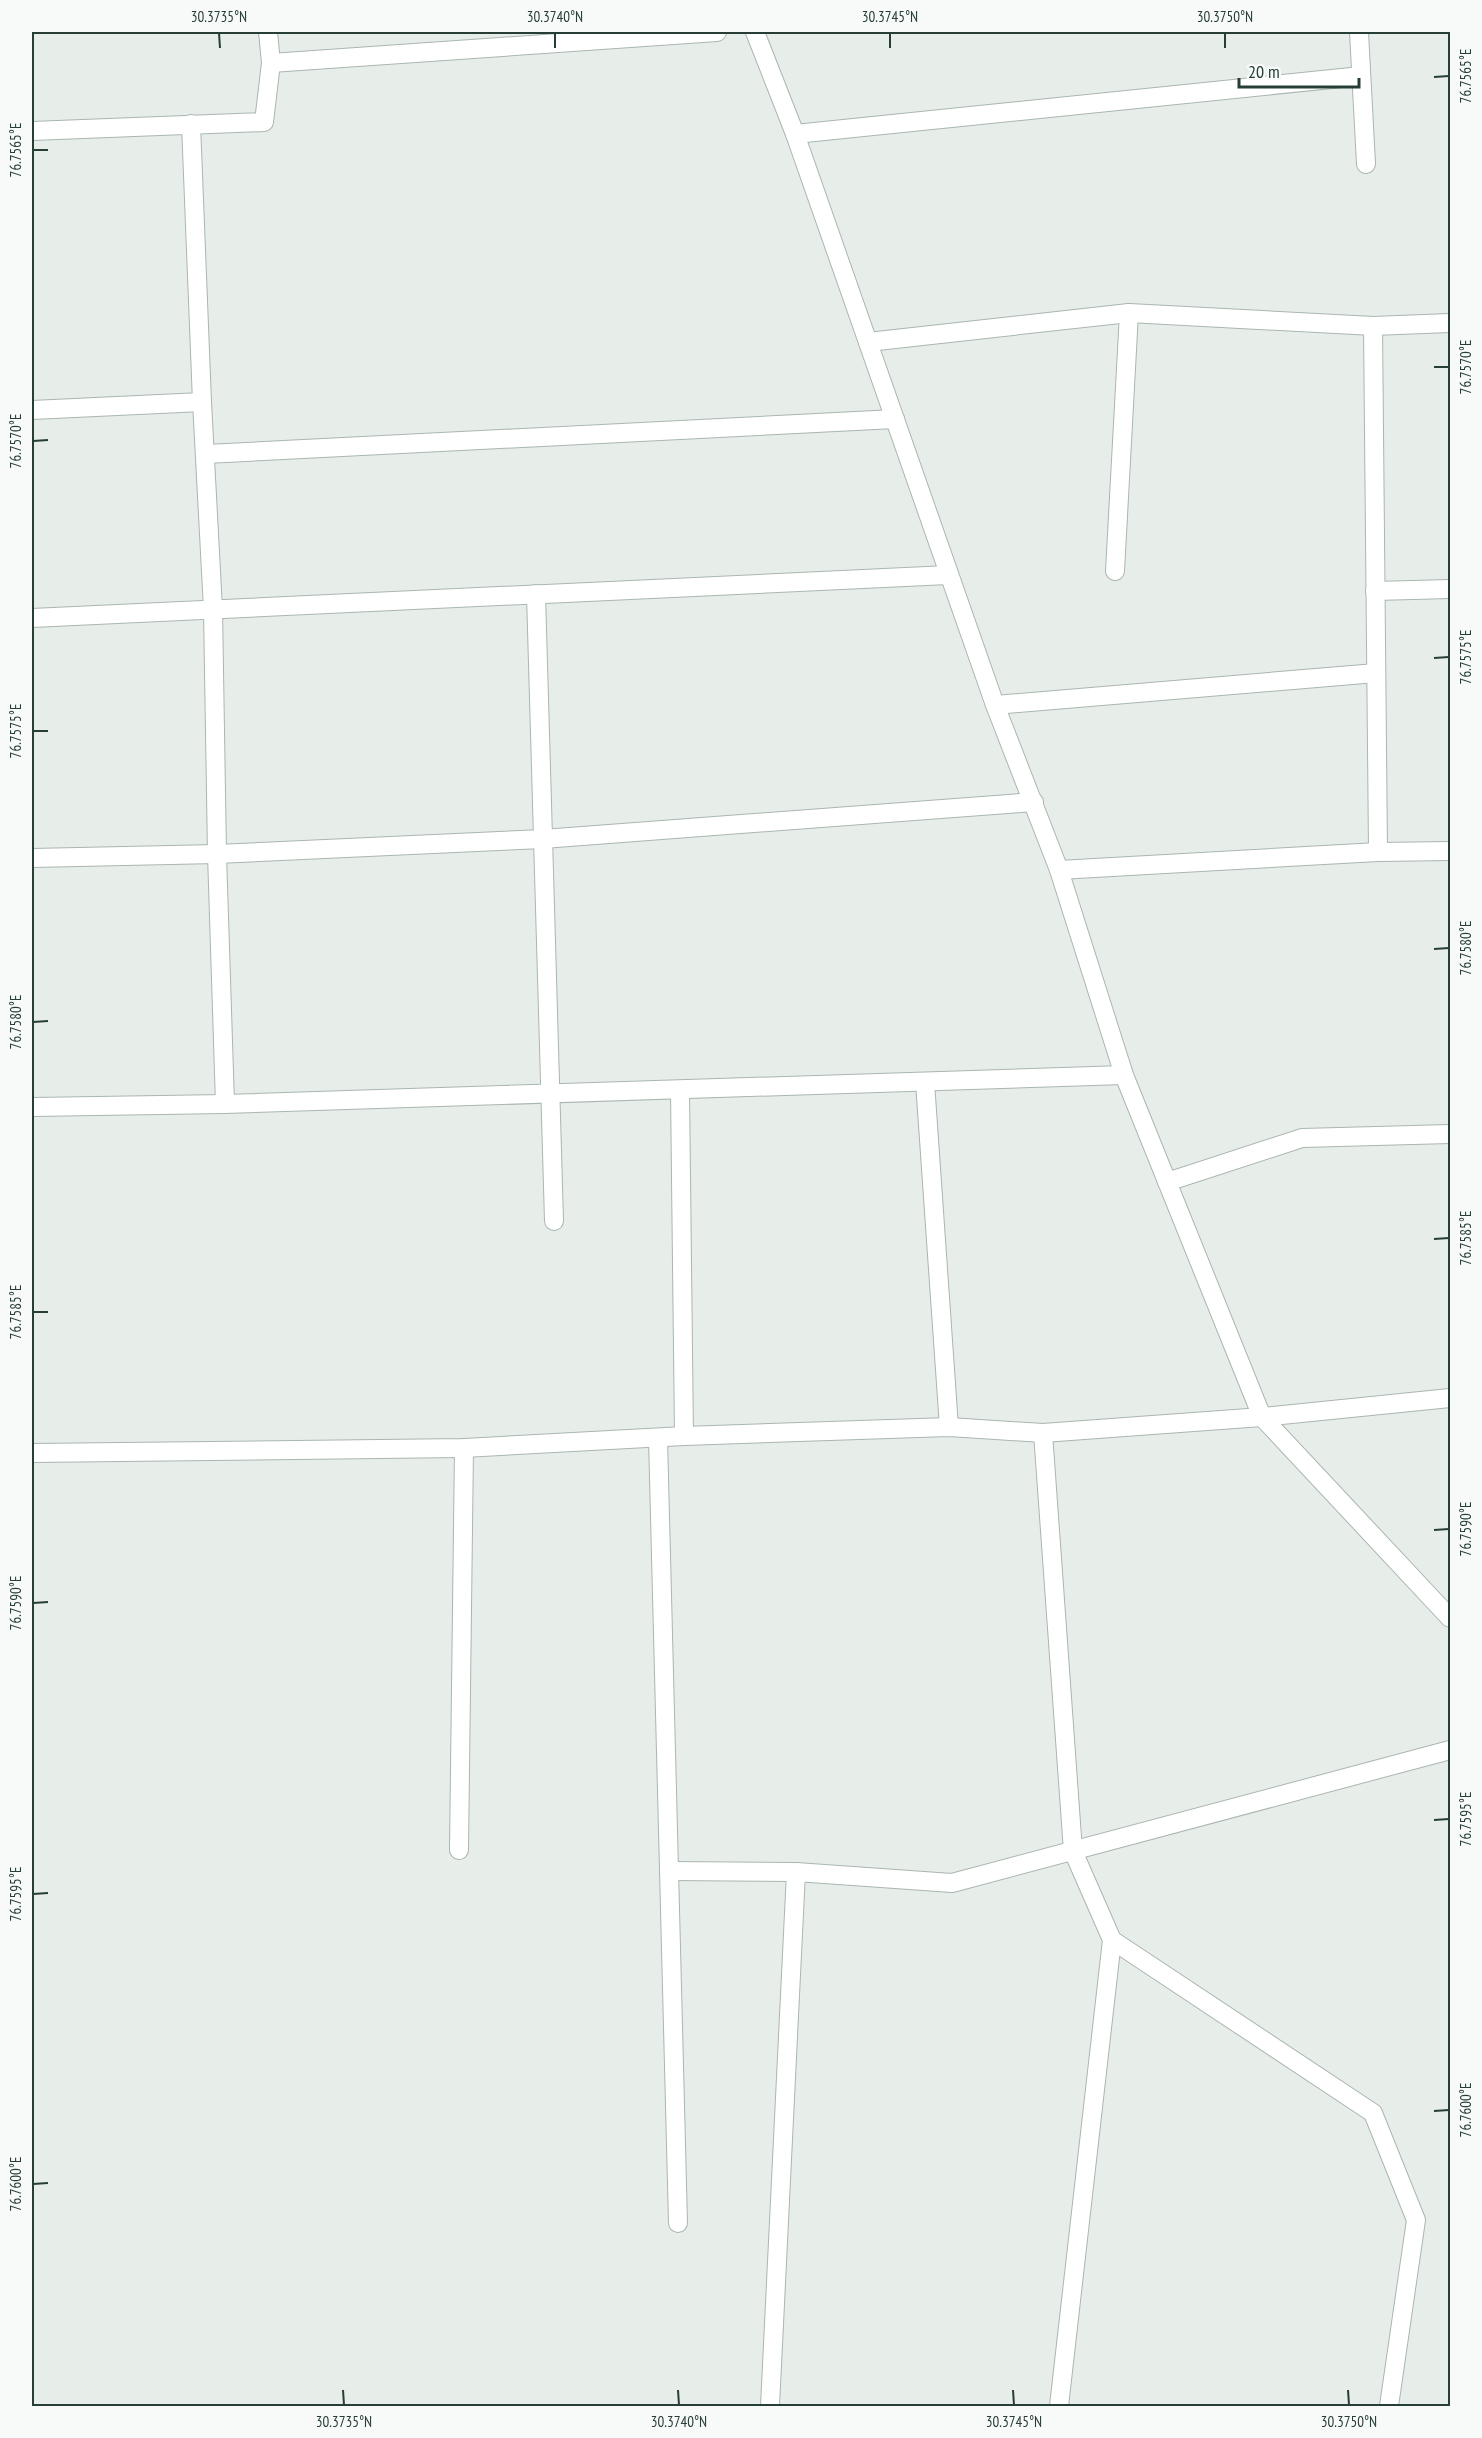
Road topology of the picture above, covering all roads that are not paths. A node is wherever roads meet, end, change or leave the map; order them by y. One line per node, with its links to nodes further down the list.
1 (268, 32): 5 (street)
2 (717, 32): 5 (street)
3 (755, 32): 9 (street)
4 (1359, 32): 6 (street)
5 (271, 63): 7 (street)
6 (1361, 76): 9 (street); 10 (street)
7 (191, 124): 8 (street); 15 (street)
8 (32, 131)
9 (795, 134): 14 (street)
10 (1366, 164)
11 (1130, 312): 13 (street); 14 (street); 19 (street)
12 (1450, 323): 13 (street)
13 (1373, 326): 22 (street)
14 (868, 342): 17 (street)
15 (202, 402): 16 (street); 18 (street)
16 (32, 410)
17 (895, 419): 18 (street); 20 (street)
18 (206, 454): 24 (street)
19 (1115, 571)
20 (948, 575): 23 (street); 27 (street)
21 (1450, 589): 22 (street)
22 (1375, 591): 26 (street)
23 (536, 594): 24 (street); 29 (street)
24 (213, 609): 25 (street); 32 (street)
25 (32, 618)
26 (1376, 673): 27 (street); 31 (street)
27 (994, 705): 28 (street)
28 (1034, 802): 29 (street); 34 (street)
29 (543, 839): 32 (street); 38 (street)
30 (1450, 851): 31 (street)
31 (1378, 852): 34 (street)
32 (217, 854): 33 (street); 39 (street)
33 (32, 858)
34 (1059, 870): 35 (street)
35 (1124, 1075): 36 (street); 42 (street)
36 (925, 1082): 37 (street); 46 (street)
37 (680, 1090): 38 (street); 48 (street)
38 (550, 1094): 39 (street); 43 (street)
39 (225, 1104): 40 (street)
40 (32, 1107)
41 (1450, 1134): 42 (street)
42 (1167, 1182): 45 (street)
43 (554, 1221)
44 (1450, 1398): 45 (street)
45 (1262, 1417): 47 (street); 52 (street)
46 (949, 1427): 47 (street); 48 (street)
47 (1043, 1433): 55 (street)
48 (684, 1436): 49 (street)
49 (658, 1438): 50 (street); 56 (street)
50 (464, 1448): 51 (street); 54 (street)
51 (32, 1453)
52 (1450, 1618)
53 (1450, 1750): 55 (street)
54 (459, 1850)
55 (1073, 1851): 57 (street); 58 (street)
56 (669, 1871): 57 (street); 59 (street)
57 (796, 1872): 60 (street)
58 (1112, 1940): 61 (street); 62 (street)
59 (678, 2223)
60 (770, 2406)
61 (1059, 2406)
62 (1389, 2406)

